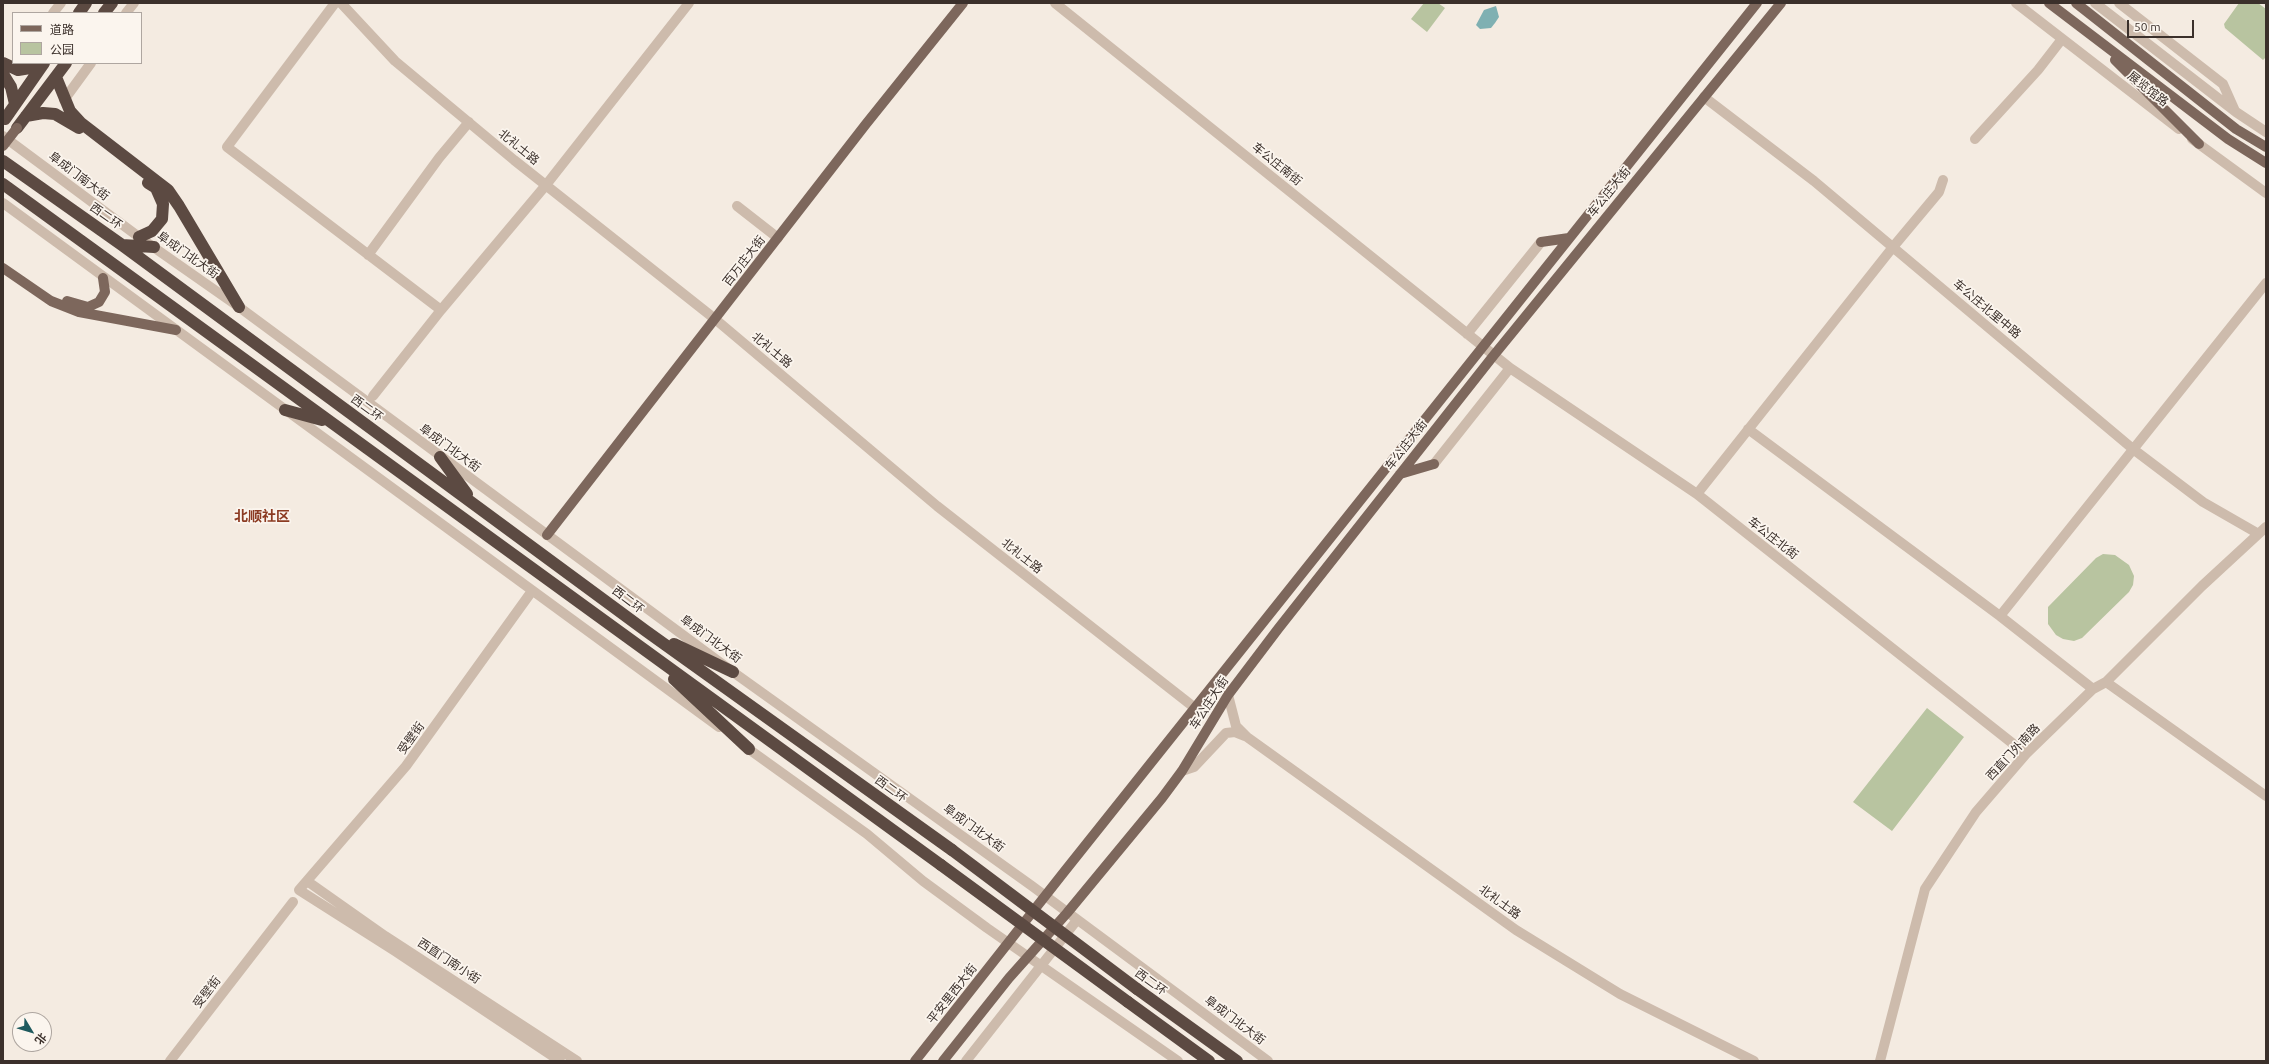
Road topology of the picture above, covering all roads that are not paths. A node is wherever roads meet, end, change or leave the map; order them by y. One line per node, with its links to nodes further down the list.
1 (61, 3): 17 (street)
2 (86, 3): 18 (highway)
3 (112, 3): 19 (highway)
4 (134, 3): 20 (street)
5 (335, 3): 59 (street)
6 (341, 3): 36 (street, 北礼士路)
7 (689, 3): 48 (street)
8 (963, 3): 53 (main road, 百万庄大街)
9 (1055, 3): 68 (street, 车公庄南街)
10 (1757, 3): 54 (main road, 车公庄大街)
11 (1781, 3): 30 (main road, 车公庄大街)
12 (2016, 3): 22 (street, 展览馆路)
13 (2049, 3): 21 (main road, 展览馆路)
14 (2076, 3): 43 (main road, 展览馆路)
15 (2095, 3): 33 (street)
16 (2119, 3): 33 (street)
17 (54, 12)
18 (80, 12)
19 (105, 12)
20 (127, 12)
21 (2084, 30): 41 (main road); 45 (main road, 展览馆路)
22 (2062, 39): 40 (street); 41 (street, 展览馆路)
23 (3, 63): 27 (highway)
24 (65, 64): 29 (highway)
25 (90, 64): 31 (street)
26 (43, 65): 27 (highway); 32 (highway)
27 (20, 67)
28 (3, 74): 32 (highway)
29 (56, 77): 31 (highway); 34 (highway)
30 (1704, 97): 58 (street, 车公庄北里中路); 70 (main road, 车公庄大街)
31 (64, 100): 64 (highway)
32 (15, 104): 35 (highway)
33 (2236, 112): 38 (street)
34 (26, 116): 37 (highway); 52 (highway)
35 (4, 120)
36 (469, 122): 48 (street, 北礼士路); 59 (street)
37 (17, 128): 42 (main road, bridge)
38 (2266, 132)
39 (3, 136): 52 (street, 阜成门南大街)
40 (1975, 138)
41 (2199, 144): 49 (street, 展览馆路)
42 (3, 146)
43 (2266, 147)
44 (3, 162): 56 (highway, 西二环)
45 (2266, 163)
46 (1943, 180): 58 (street)
47 (3, 184): 74 (highway)
48 (546, 184): 65 (street); 66 (street, 北礼士路)
49 (2266, 192)
50 (3, 203): 62 (street)
51 (737, 206): 53 (street)
52 (139, 236): 57 (street, 阜成门北大街)
53 (778, 238): 66 (main road, 百万庄大街)
54 (1569, 238): 55 (main road); 69 (main road, 车公庄大街)
55 (1541, 242): 68 (street)
56 (122, 245): 57 (highway); 81 (highway, 西二环)
57 (154, 247): 64 (street, 阜成门北大街)
58 (1892, 247): 75 (street); 76 (street, 车公庄北里中路)
59 (368, 255): 65 (street)
60 (3, 260): 62 (main road)
61 (3, 268): 67 (main road)
62 (103, 278): 67 (street)
63 (2266, 284): 76 (street)
64 (239, 307): 77 (street, 阜成门北大街)
65 (441, 310): 72 (street)
66 (715, 319): 84 (main road, 百万庄大街); 93 (street, 北礼士路)
67 (176, 330): 73 (street)
68 (1467, 334): 69 (street, 车公庄南街)
69 (1482, 346): 70 (street, 车公庄南街); 93 (main road, 车公庄大街)
70 (1494, 355): 71 (street, 车公庄北街); 79 (main road, 车公庄大街)
71 (1510, 368): 78 (street); 80 (street, 车公庄北街)
72 (373, 396)
73 (285, 410): 74 (highway); 85 (street)
74 (329, 422): 88 (highway)
75 (1748, 429): 80 (street); 86 (street)
76 (2133, 449): 83 (street, 车公庄北里中路); 86 (street)
77 (440, 457): 81 (highway); 84 (street, 阜成门北大街)
78 (1434, 464): 79 (main road)
79 (1400, 474): 92 (main road, 车公庄大街)
80 (1697, 494): 96 (street, 车公庄北街)
81 (473, 503): 87 (highway, 西二环)
82 (2266, 527): 83 (street, 西直门外南路)
83 (2257, 533): 90 (street, 西直门外南路)
84 (547, 535): 89 (street, 阜成门北大街)
85 (532, 591): 95 (street); 99 (street, 受壁街)
86 (2000, 616): 91 (street)
87 (646, 631): 89 (highway); 116 (highway, 西二环, bridge)
88 (637, 644): 95 (highway); 115 (highway, bridge)
89 (733, 672): 101 (street, 阜成门北大街)
90 (2106, 682): 91 (street, 西直门外南路); 98 (street)
91 (2093, 689): 96 (street, 西直门外南路)
92 (1228, 695): 94 (street, 北礼士路); 97 (main road, 车公庄大街)
93 (1195, 708): 101 (main road, 车公庄大街)
94 (1247, 737): 97 (street, 北礼士路); 118 (street, 北礼士路)
95 (749, 749): 105 (street)
96 (2026, 754): 119 (street, 西直门外南路)
97 (1182, 771): 103 (main road, 车公庄大街)
98 (2266, 796)
99 (307, 881): 100 (street, 受壁街); 110 (street, 西直门南小街)
100 (299, 890): 109 (street, 西直门南小街)
101 (1045, 897): 103 (street, 阜成门北大街); 105 (main road, 车公庄大街)
102 (294, 902): 108 (street, 受壁街)
103 (1067, 913): 104 (street, 阜成门北大街); 106 (main road, 车公庄大街)
104 (1077, 920): 107 (street); 117 (street, 阜成门北大街)
105 (1009, 943): 106 (street); 111 (main road, 平安里西大街)
106 (1028, 956): 107 (street); 112 (main road)
107 (1041, 965): 113 (street); 114 (street)
108 (175, 1060)
109 (560, 1061)
110 (577, 1061)
111 (915, 1061)
112 (943, 1061)
113 (966, 1061)
114 (1178, 1061)
115 (1209, 1061)
116 (1237, 1061)
117 (1268, 1061)
118 (1754, 1061)
119 (1880, 1061)

